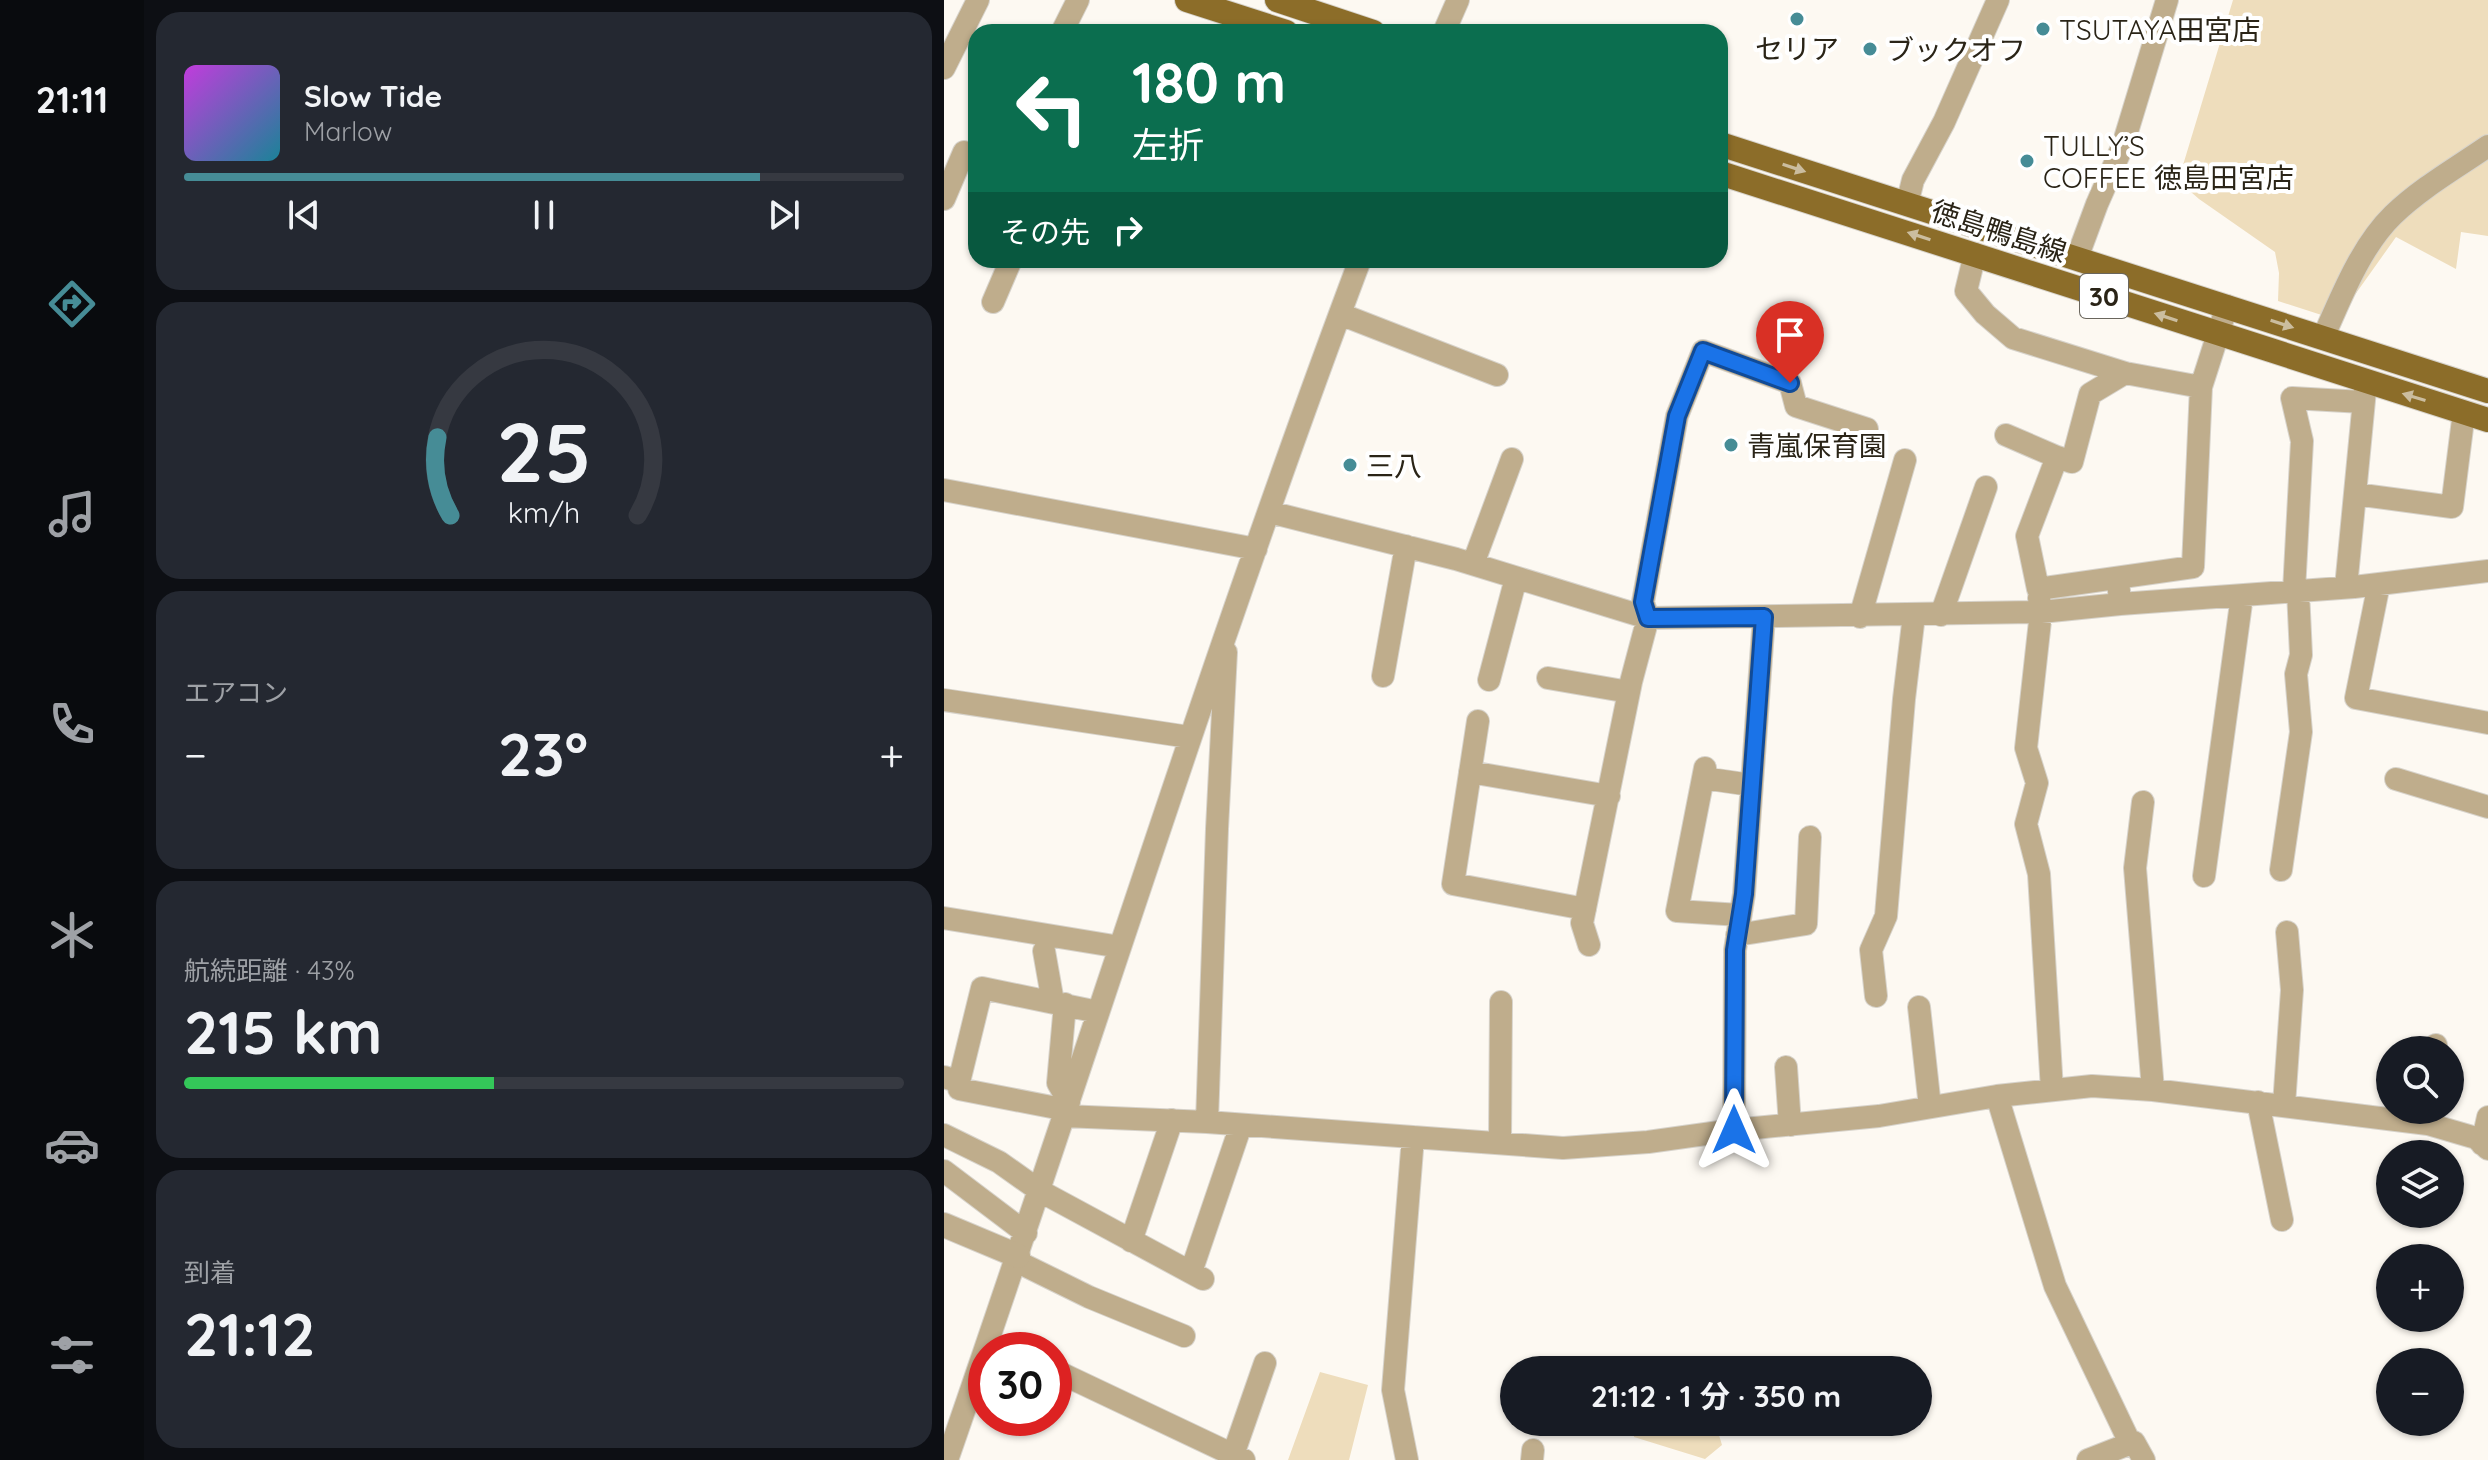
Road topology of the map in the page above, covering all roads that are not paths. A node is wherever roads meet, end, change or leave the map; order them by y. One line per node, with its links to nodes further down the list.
1 (978, 0): 12 (street)
2 (1078, 0): 8 (street)
3 (1187, 0): 9 (main road)
4 (1277, 0): 10 (main road)
5 (1458, 0): 11 (street)
6 (1998, 0): 18 (street)
7 (2167, 0): 20 (street)
8 (1066, 24)
9 (1261, 24)
10 (1349, 24)
11 (1448, 24)
12 (944, 68)
13 (2488, 146): 27 (street)
14 (1728, 147): 18 (main road, 徳島鴨島線 / 30, one-way to 18)
15 (968, 154): 17 (street)
16 (1728, 176): 19 (main road, 徳島鴨島線 / 30, one-way to 16)
17 (944, 199)
18 (1907, 204): 20 (main road, 徳島鴨島線 / 30)
19 (1975, 254): 26 (main road, 徳島鴨島線 / 30, one-way to 19); 28 (street)
20 (2077, 258): 24 (main road, 徳島鴨島線 / 30)
21 (1008, 268): 23 (street)
22 (1357, 268): 25 (street)
23 (993, 302)
24 (2227, 306): 26 (street); 27 (main road, 徳島鴨島線 / 30, one-way to 27)
25 (1340, 314): 29 (street); 43 (street)
26 (2218, 334): 30 (street); 32 (main road, 徳島鴨島線 / 30)
27 (2323, 338): 31 (main road, 徳島鴨島線 / 30)
28 (2125, 373): 30 (street); 37 (street)
29 (1497, 375)
30 (2201, 387): 49 (street)
31 (2488, 391)
32 (2365, 392): 33 (main road, 徳島鴨島線 / 30, one-way to 32); 42 (street); 52 (street)
33 (2464, 412): 34 (main road, 徳島鴨島線 / 30); 42 (street)
34 (2488, 420)
35 (1867, 429): 60 (street)
36 (2006, 435): 37 (street)
37 (2057, 457): 54 (street)
38 (1512, 459): 46 (street)
39 (1905, 460): 59 (street)
40 (1986, 487): 57 (street)
41 (944, 490): 45 (street)
42 (2355, 494): 51 (street)
43 (1269, 512): 44 (street); 45 (street)
44 (1406, 546): 46 (street); 62 (street)
45 (1256, 549): 61 (street)
46 (1473, 564): 48 (street)
47 (2488, 571): 50 (street)
48 (1516, 578): 60 (street); 64 (street)
49 (2118, 578): 54 (street); 55 (street)
50 (2379, 584): 51 (street); 68 (street)
51 (2346, 587): 52 (street)
52 (2296, 591): 53 (street); 77 (street)
53 (2242, 596): 55 (street); 78 (street)
54 (2040, 601): 55 (street); 57 (street); 93 (street)
55 (2120, 604)
56 (1914, 615): 57 (street); 59 (street); 86 (street)
57 (1941, 615)
58 (1764, 617): 59 (street); 60 (street); 72 (street)
59 (1860, 617)
60 (1648, 618): 65 (street)
61 (1226, 633): 69 (street); 103 (street)
62 (1383, 676)
63 (1548, 678): 65 (street)
64 (1489, 680)
65 (1629, 692): 73 (street)
66 (944, 700): 69 (street)
67 (1478, 721): 70 (street)
68 (2488, 723)
69 (1189, 737): 84 (street)
70 (1470, 772): 73 (street); 79 (street)
71 (2396, 779): 75 (street)
72 (1751, 785): 81 (street); 81 (street)
73 (1609, 796): 79 (street)
74 (2143, 802): 94 (street)
75 (2488, 807)
76 (1810, 837): 81 (street)
77 (2281, 870)
78 (2204, 876)
79 (1585, 909): 83 (street)
80 (944, 918): 84 (street)
81 (1739, 925): 107 (street)
82 (2287, 932): 97 (street)
83 (1589, 945)
84 (1120, 947): 90 (street)
85 (1044, 951): 88 (street)
86 (1876, 996)
87 (1501, 1002): 110 (street)
88 (1059, 1003): 90 (street); 92 (street); 99 (street)
89 (1919, 1007): 98 (street)
90 (1098, 1012): 99 (street)
91 (1786, 1067): 106 (street)
92 (952, 1079): 99 (street)
93 (2052, 1090): 94 (street); 95 (street)
94 (2153, 1090): 96 (street)
95 (1997, 1096): 98 (street); 121 (street)
96 (2258, 1102): 97 (street); 114 (street)
97 (2284, 1105): 100 (street)
98 (1930, 1107): 106 (street)
99 (1067, 1109): 102 (street); 113 (street)
100 (2376, 1113)
101 (2488, 1117): 111 (street)
102 (1172, 1120): 103 (street); 116 (street)
103 (1207, 1122): 105 (street)
104 (2445, 1124): 111 (street)
105 (1241, 1125): 109 (street); 116 (street)
106 (1790, 1125): 107 (street)
107 (1734, 1130): 110 (street)
108 (944, 1135): 113 (street)
109 (1413, 1137): 110 (street); 124 (street)
110 (1500, 1143)
111 (2485, 1147)
112 (944, 1171): 117 (street)
113 (1040, 1191): 116 (street); 117 (street)
114 (2282, 1220)
115 (944, 1225): 117 (street)
116 (1131, 1241)
117 (1020, 1250): 118 (street); 123 (street)
118 (1184, 1336)
119 (1265, 1363): 122 (street)
120 (1072, 1379): 122 (street)
121 (2137, 1452): 125 (street)
122 (1238, 1458)
123 (947, 1460)
124 (1407, 1460)
125 (2088, 1460)

